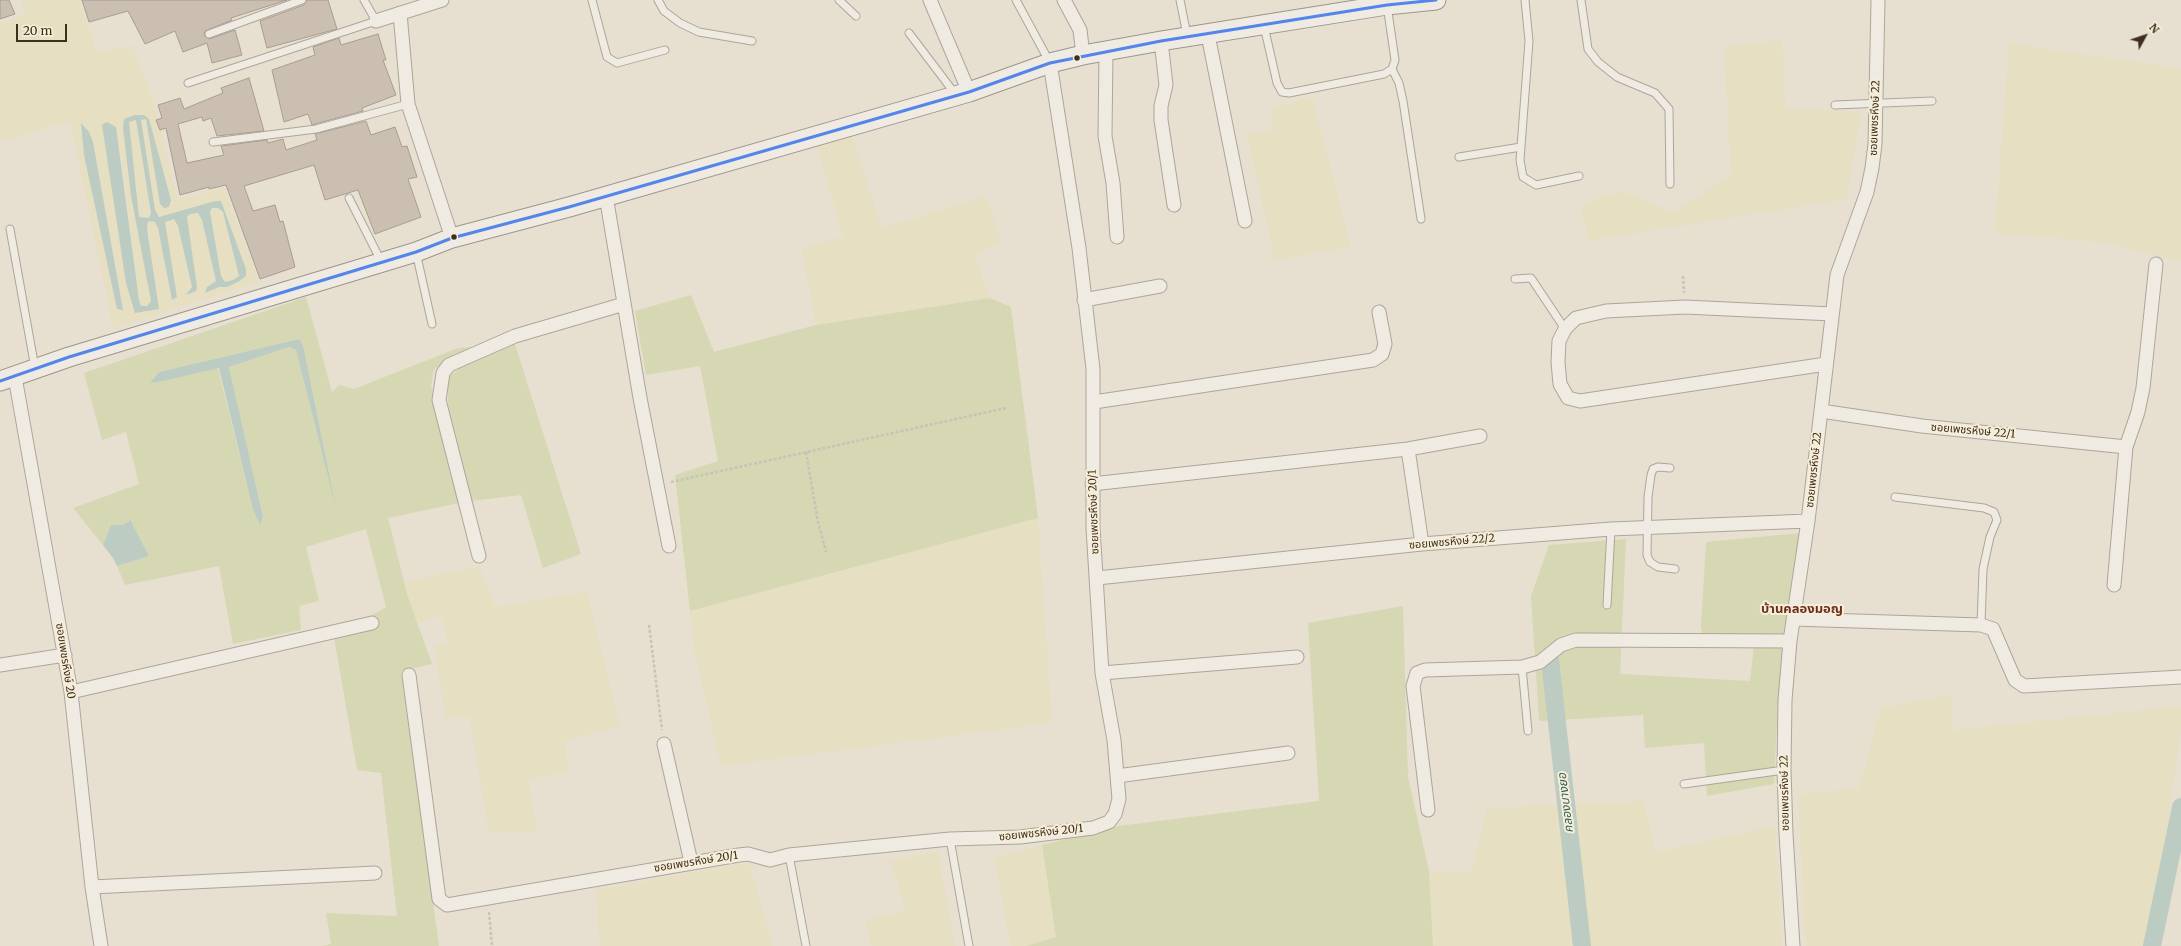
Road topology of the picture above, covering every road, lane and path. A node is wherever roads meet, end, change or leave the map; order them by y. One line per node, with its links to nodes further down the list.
1 (302, 0): 22 (lane)
2 (364, 0): 19 (lane)
3 (442, 0): 15 (street)
4 (592, 0): 27 (lane)
5 (658, 0): 25 (lane)
6 (839, 0): 18 (lane)
7 (930, 0): 33 (street)
8 (1016, 0): 30 (lane)
9 (1064, 0): 29 (street)
10 (1180, 0): 24 (lane)
11 (1436, 0): 16 (main road)
12 (1525, 0): 39 (lane)
13 (1581, 0): 42 (lane)
14 (1878, 0): 36 (street, ซอยเพชรหึงษ์ 22)
15 (415, 4): 17 (street)
16 (1387, 5): 20 (main road); 31 (lane)
17 (400, 13): 19 (street); 35 (street)
18 (856, 16)
19 (376, 21): 32 (lane)
20 (1264, 26): 23 (main road); 31 (lane)
21 (909, 33): 33 (lane)
22 (209, 34)
23 (1208, 35): 24 (main road); 47 (street)
24 (1187, 38): 26 (main road)
25 (752, 41)
26 (1161, 41): 28 (main road); 45 (street)
27 (665, 50)
28 (1106, 51): 29 (main road); 49 (street)
29 (1083, 55): 30 (main road)
30 (1050, 63): 33 (main road); 56 (street, ซอยเพชรหึงษ์ 20/1)
31 (1392, 69): 46 (lane)
32 (188, 83)
33 (963, 94): 43 (main road)
34 (1932, 101): 36 (lane)
35 (408, 104): 38 (lane); 50 (street)
36 (1875, 104): 37 (lane); 59 (street, ซอยเพชรหึงษ์ 22)
37 (1835, 105)
38 (213, 142)
39 (1521, 147): 40 (lane); 41 (lane)
40 (1460, 157)
41 (1579, 176)
42 (1670, 184)
43 (606, 196): 50 (main road); 57 (street)
44 (349, 198): 52 (lane)
45 (1174, 205)
46 (1421, 219)
47 (1245, 221)
48 (10, 228): 63 (lane)
49 (1117, 237)
50 (452, 238): 51 (main road)
51 (416, 252): 52 (main road); 60 (lane)
52 (381, 262): 63 (main road)
53 (2156, 264): 69 (street)
54 (1515, 280): 61 (lane)
55 (1160, 286): 56 (street)
56 (1084, 300): 65 (street, ซอยเพชรหึงษ์ 20/1)
57 (624, 304): 74 (street); 82 (street)
58 (1379, 312): 65 (street)
59 (1832, 314): 61 (street); 62 (street, ซอยเพชรหึงษ์ 22)
60 (432, 324)
61 (1565, 330): 62 (street)
62 (1826, 364): 67 (street, ซอยเพชรหึงษ์ 22)
63 (35, 370): 64 (main road)
64 (7, 379): 92 (street, ซอยเพชรหึงษ์ 20)
65 (1094, 402): 73 (street, ซอยเพชรหึงษ์ 20/1)
66 (1006, 408): 71 (path)
67 (1821, 411): 69 (street, ซอยเพชรหึงษ์ 22/1); 76 (street, ซอยเพชรหึงษ์ 22)
68 (1480, 436): 70 (street)
69 (2126, 447): 85 (street)
70 (1408, 449): 73 (street); 79 (street)
71 (806, 452): 74 (path); 81 (path)
72 (1670, 468): 77 (lane)
73 (1092, 484): 84 (street, ซอยเพชรหึงษ์ 20/1)
74 (657, 485): 80 (street)
75 (1895, 497): 90 (lane)
76 (1808, 521): 77 (street, ซอยเพชรหึงษ์ 22/2); 87 (street, ซอยเพชรหึงษ์ 22)
77 (1647, 528): 78 (street, ซอยเพชรหึงษ์ 22/2); 83 (lane)
78 (1611, 529): 79 (street, ซอยเพชรหึงษ์ 22/2); 86 (lane)
79 (1422, 544): 84 (street, ซอยเพชรหึงษ์ 22/2)
80 (669, 546)
81 (826, 552)
82 (479, 556)
83 (1675, 569)
84 (1097, 578): 96 (street, ซอยเพชรหึงษ์ 20/1)
85 (2114, 585)
86 (1607, 605)
87 (1793, 619): 90 (street); 91 (street, ซอยเพชรหึงษ์ 22)
88 (372, 623): 99 (street)
89 (648, 625): 101 (path)
90 (1982, 625): 98 (street)
91 (1790, 641): 95 (street); 103 (street, ซอยเพชรหึงษ์ 22)
92 (65, 655): 94 (street); 99 (street, ซอยเพชรหึงษ์ 20)
93 (1297, 657): 96 (street)
94 (0, 665)
95 (1522, 668): 100 (lane); 106 (street)
96 (1102, 673): 104 (street, ซอยเพชรหึงษ์ 20/1)
97 (408, 675): 112 (street, ซอยเพชรหึงษ์ 20/1)
98 (2181, 677)
99 (71, 692): 111 (street, ซอยเพชรหึงษ์ 20)
100 (1528, 731)
101 (664, 744): 109 (street)
102 (1288, 753): 104 (street)
103 (1784, 770): 105 (lane); 117 (street, ซอยเพชรหึงษ์ 22)
104 (1117, 776): 107 (street, ซอยเพชรหึงษ์ 20/1)
105 (1684, 784)
106 (1428, 810)
107 (950, 839): 108 (street, ซอยเพชรหึงษ์ 20/1); 116 (lane)
108 (789, 855): 109 (street, ซอยเพชรหึงษ์ 20/1); 115 (lane)
109 (691, 862): 112 (street, ซอยเพชรหึงษ์ 20/1)
110 (374, 873): 111 (street)
111 (92, 887): 113 (street, ซอยเพชรหึงษ์ 20)
112 (487, 897): 114 (path)
113 (101, 946)
114 (492, 946)
115 (806, 946)
116 (970, 946)
117 (1793, 946)

